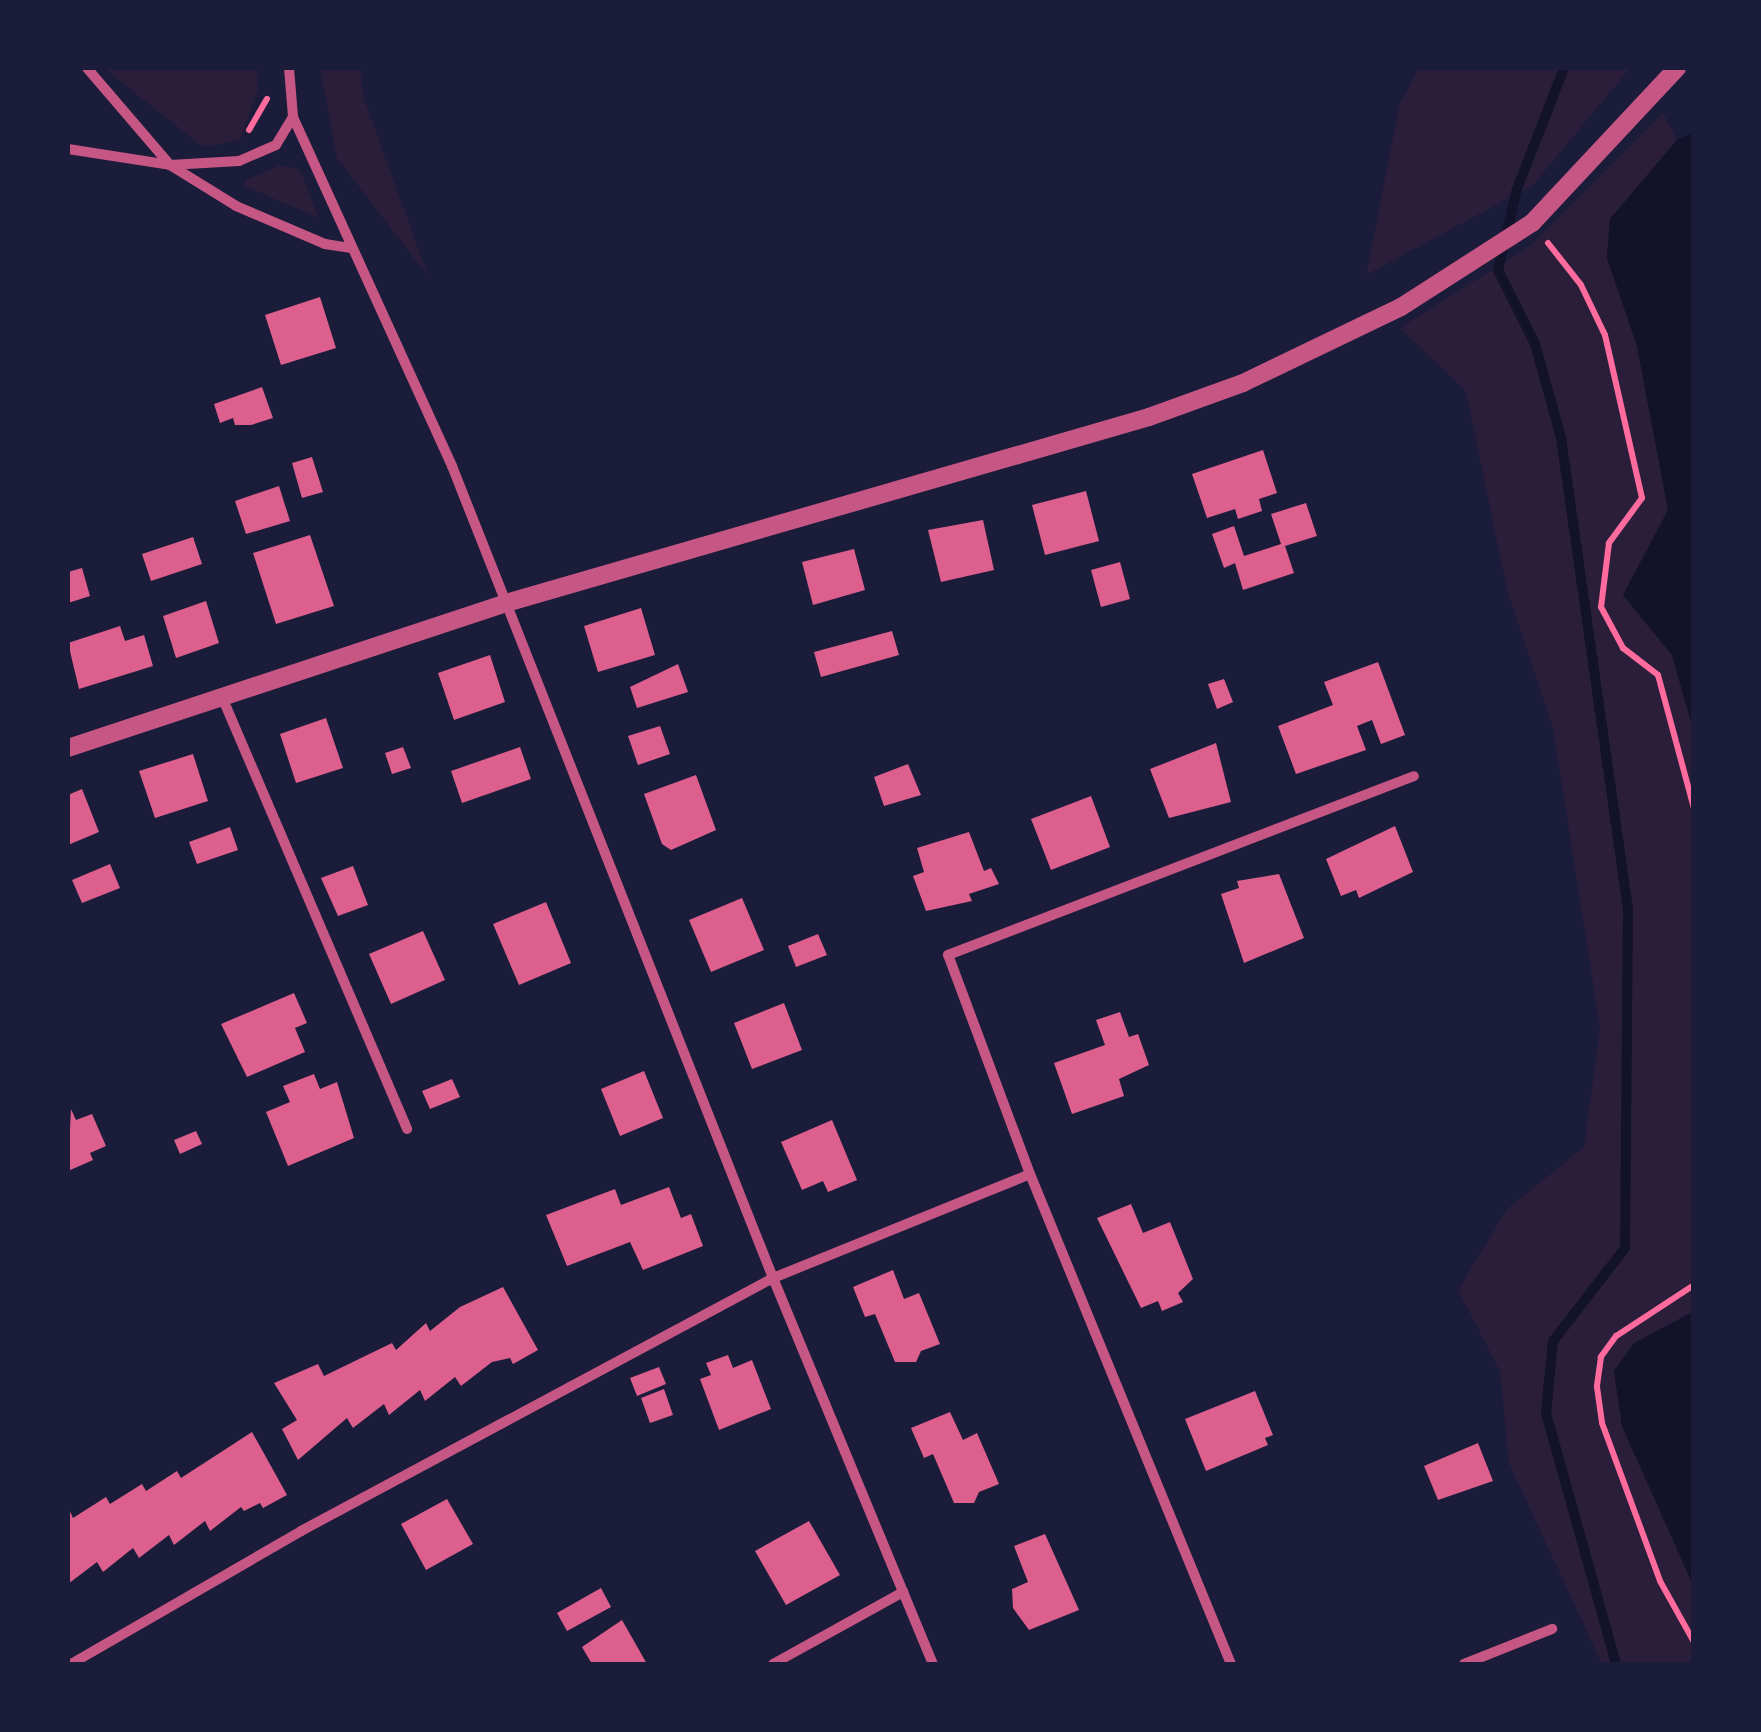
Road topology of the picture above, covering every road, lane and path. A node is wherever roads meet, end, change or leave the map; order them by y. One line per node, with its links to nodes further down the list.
1 (87, 68): 8 (street)
2 (288, 68): 5 (street)
3 (1677, 68): 9 (street)
4 (269, 82): 7 (path)
5 (293, 117): 7 (street); 10 (street)
6 (68, 149): 8 (street)
7 (256, 154): 8 (street)
8 (170, 165): 10 (street)
9 (1534, 221): 11 (street); 15 (path)
10 (350, 248): 11 (street)
11 (506, 603): 12 (street); 18 (street)
12 (222, 697): 13 (street); 16 (street)
13 (68, 748)
14 (1414, 776): 17 (street)
15 (1694, 808)
16 (407, 1129)
17 (1030, 1174): 18 (street); 26 (street)
18 (772, 1278): 20 (street); 23 (street)
19 (1694, 1284): 22 (path)
20 (903, 1592): 24 (street); 25 (street)
21 (1552, 1628): 27 (street)
22 (1694, 1642)
23 (71, 1664)
24 (773, 1664)
25 (933, 1664)
26 (1231, 1664)
27 (1464, 1664)

